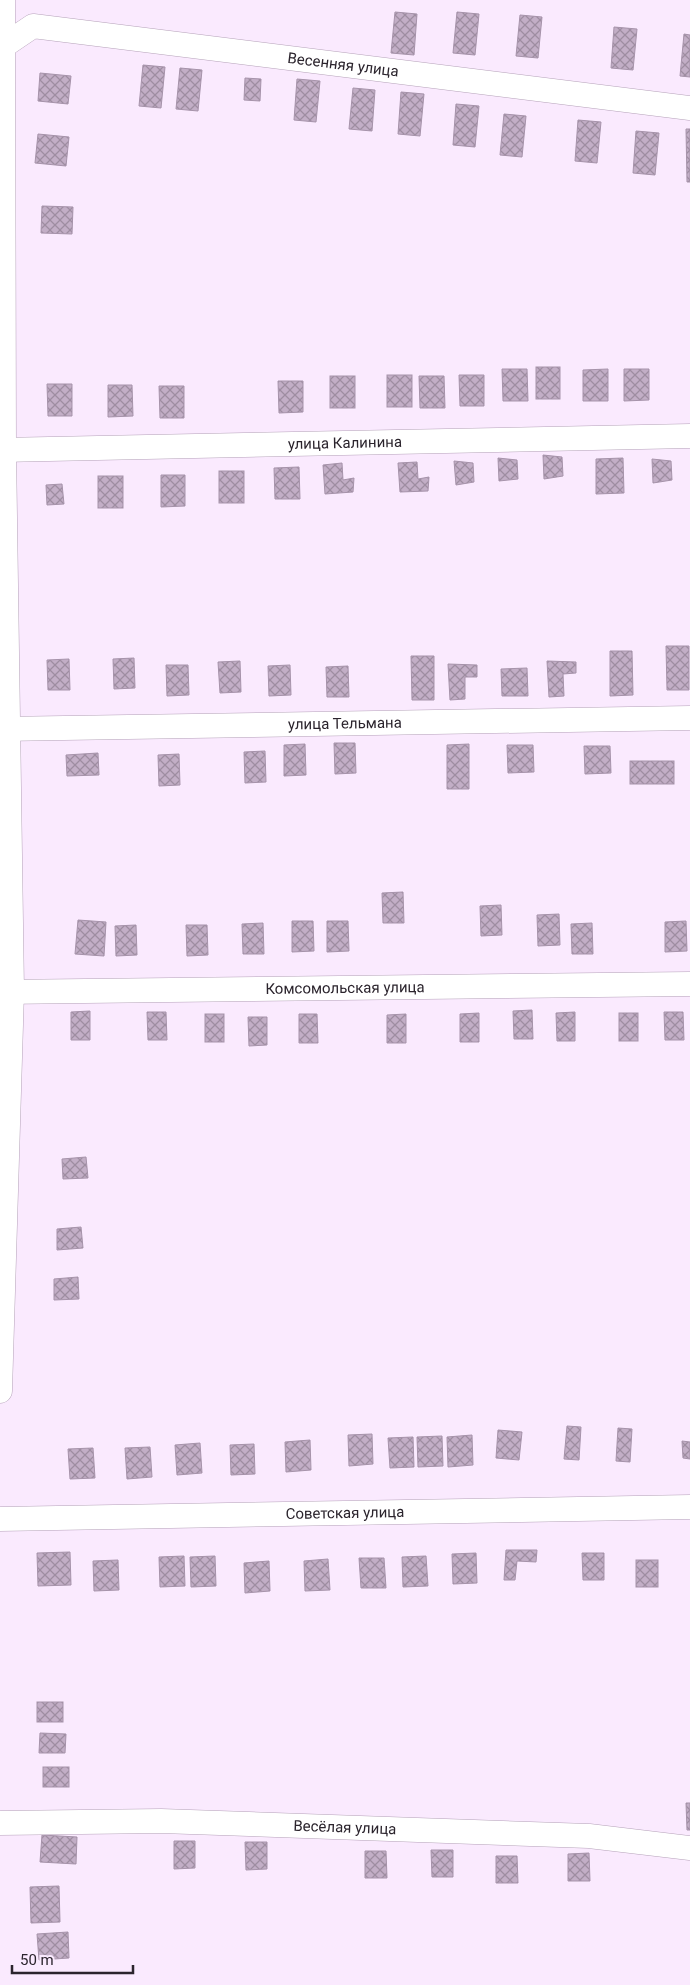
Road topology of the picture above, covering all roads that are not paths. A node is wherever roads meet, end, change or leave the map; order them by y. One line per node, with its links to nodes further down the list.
1 (3, 0): 2 (street)
2 (2, 47): 3 (street, Весенняя улица); 5 (street)
3 (690, 108)
4 (690, 436): 5 (street, улица Калинина)
5 (2, 450): 7 (street)
6 (690, 718): 7 (street, улица Тельмана)
7 (3, 729): 9 (street)
8 (690, 984): 9 (street, Комсомольская улица)
9 (6, 992): 10 (street)
10 (0, 1391)
11 (690, 1507): 12 (street, Советская улица)
12 (0, 1519)
13 (0, 1823): 14 (street, Весёлая улица)
14 (690, 1848)

